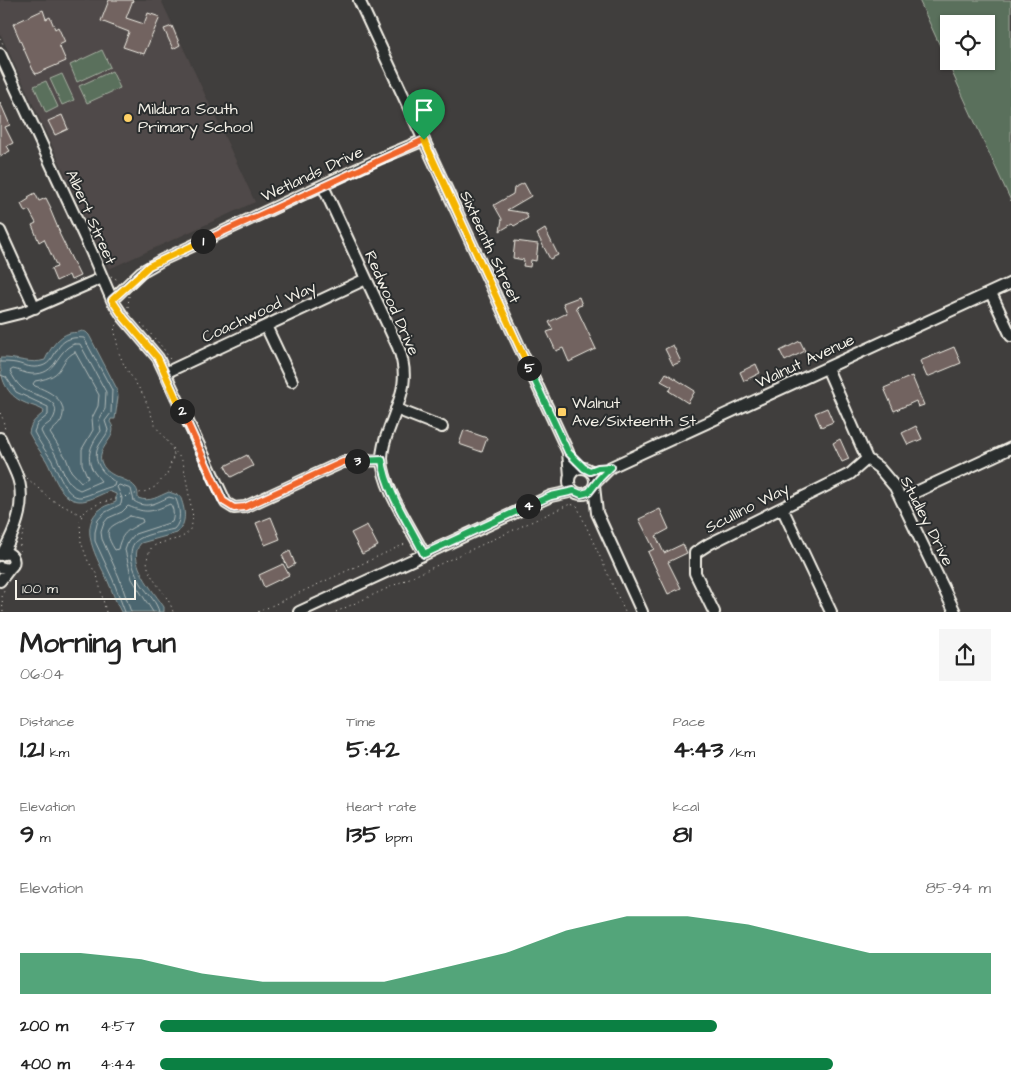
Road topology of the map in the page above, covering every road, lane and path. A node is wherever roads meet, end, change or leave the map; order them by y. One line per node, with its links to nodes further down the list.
1 (359, 0): 3 (street, Sixteenth Street)
2 (0, 54): 6 (street, Albert Street)
3 (424, 140): 4 (street, Wetlands Drive); 24 (street, Sixteenth Street)
4 (323, 186): 7 (street, Redwood Drive); 10 (street, Wetlands Drive)
5 (0, 231): 11 (street)
6 (102, 278): 10 (street, Albert Street); 11 (street)
7 (366, 279): 14 (street, Coachwood Way); 19 (street, Redwood Drive)
8 (1011, 283): 9 (street, Walnut Avenue)
9 (991, 293): 15 (street); 16 (street, Walnut Avenue)
10 (112, 300): 13 (street, Albert Street)
11 (35, 308): 12 (street)
12 (0, 318)
13 (124, 318): 17 (street, Albert Street); 22 (path)
14 (266, 326): 17 (street, Coachwood Way); 18 (street)
15 (1011, 336)
16 (827, 368): 25 (street, Studley Drive); 27 (street, Walnut Avenue)
17 (165, 373): 26 (street, Albert Street)
18 (292, 381)
19 (396, 410): 20 (street); 26 (street, Redwood Drive)
20 (442, 428)
21 (0, 438): 40 (street)
22 (172, 447): 37 (path); 45 (path)
23 (1011, 449): 34 (street)
24 (568, 452): 28 (street, Sixteenth Street); 30 (street, Sixteenth Street)
25 (867, 459): 34 (street, Studley Drive); 35 (street, Scullino Way)
26 (382, 460): 38 (street, Redwood Drive)
27 (611, 467): 28 (street, Walnut Avenue); 31 (street, Walnut Avenue)
28 (587, 470): 30 (street); 31 (street)
29 (26, 477): 37 (path)
30 (570, 478): 32 (street); 33 (street)
31 (595, 485): 32 (street); 36 (street)
32 (577, 493): 33 (street); 36 (street)
33 (551, 496): 41 (street)
34 (901, 499): 53 (street, Studley Drive)
35 (782, 508): 51 (street, Scullino Way); 52 (street)
36 (597, 514): 50 (street)
37 (82, 515): 44 (path)
38 (405, 520): 39 (street, Redwood Drive); 41 (street, Redwood Drive)
39 (411, 541): 41 (street, Redwood Drive); 46 (path)
40 (5, 555): 42 (street)
41 (421, 555): 47 (street)
42 (5, 568): 43 (street)
43 (0, 580)
44 (106, 612)
45 (173, 612)
46 (258, 612)
47 (299, 612)
48 (336, 612): 49 (path)
49 (625, 612)
50 (642, 612)
51 (714, 612)
52 (831, 612)
53 (955, 612)

